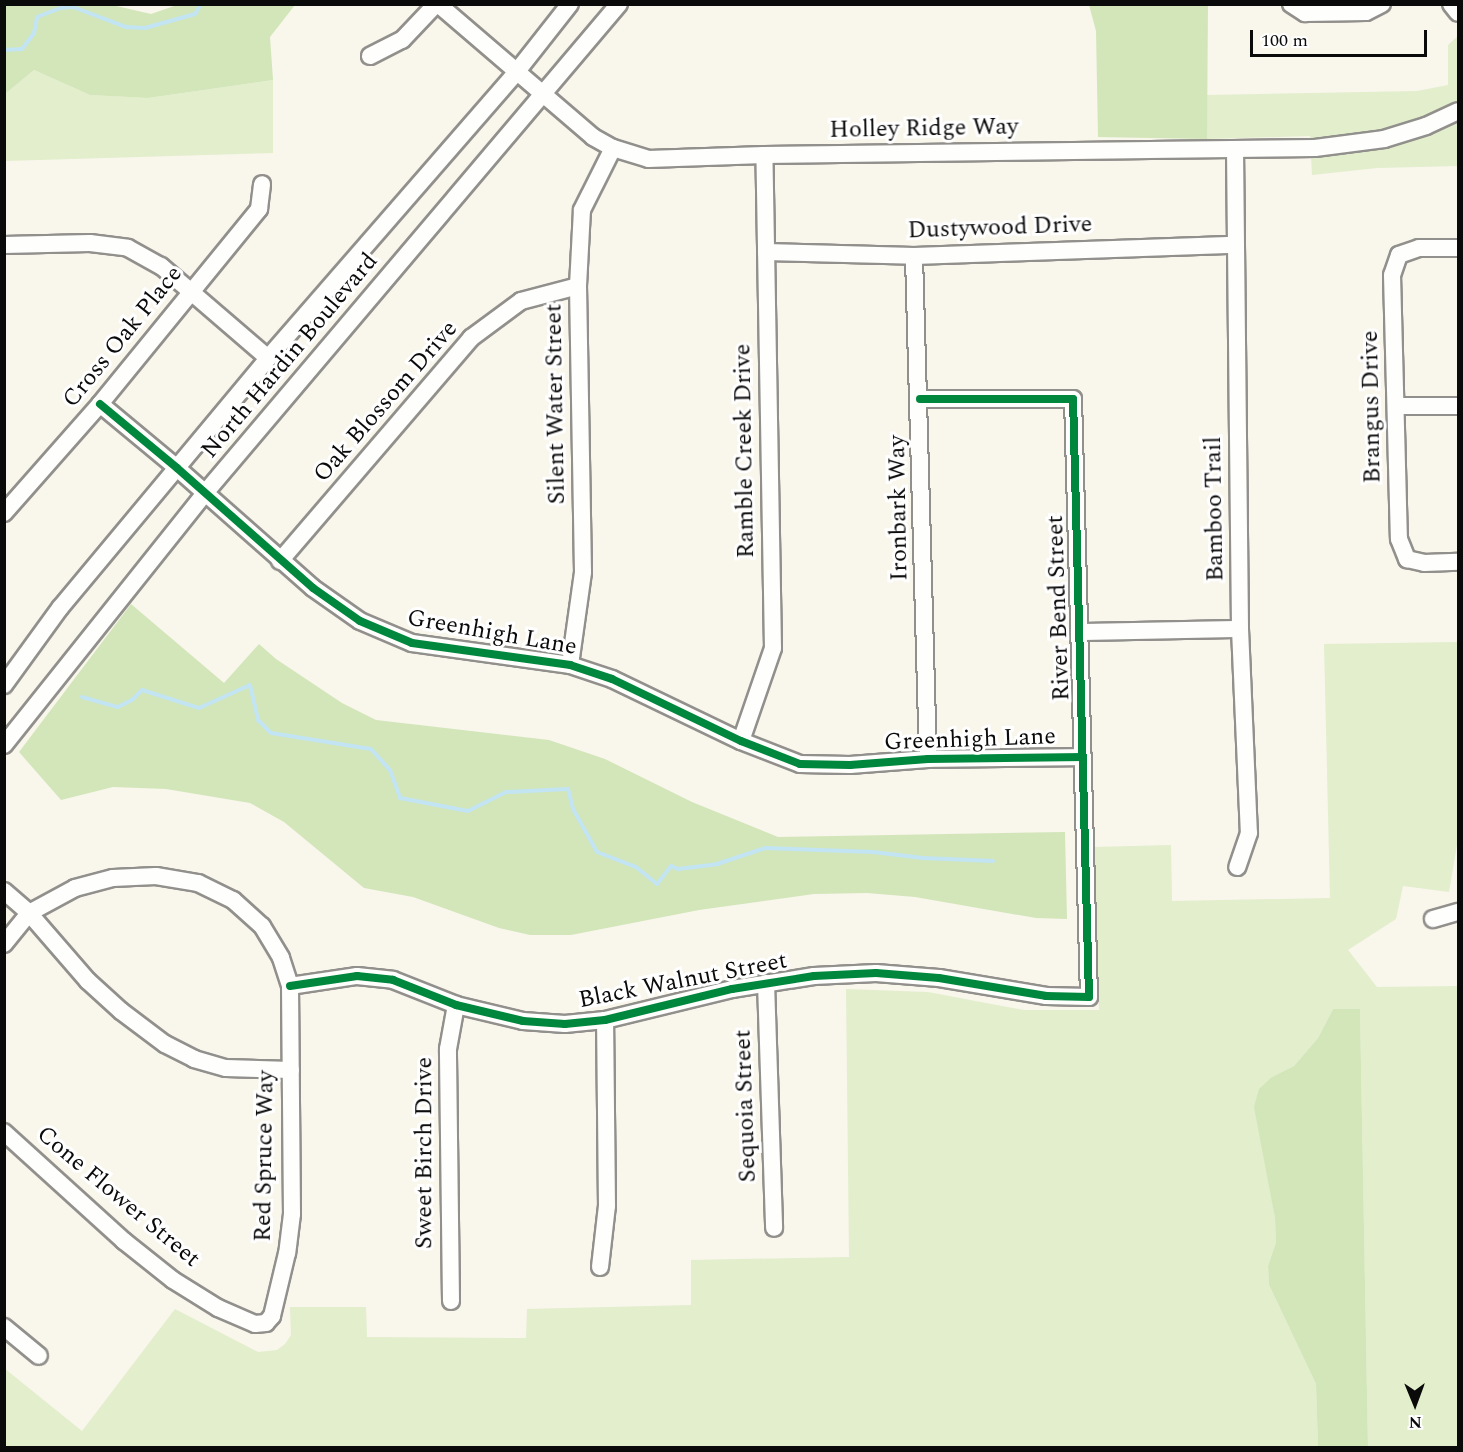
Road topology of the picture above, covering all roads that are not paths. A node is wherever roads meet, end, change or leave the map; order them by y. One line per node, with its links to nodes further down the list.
1 (437, 4): 8 (street); 9 (street, Holley Ridge Way)
2 (570, 4): 9 (street, North Hardin Boulevard)
3 (619, 4): 10 (street, North Hardin Boulevard)
4 (1291, 4): 5 (street)
5 (1382, 4)
6 (1451, 4): 7 (street)
7 (1458, 14)
8 (370, 56)
9 (518, 70): 10 (street, Holley Ridge Way); 23 (street, North Hardin Boulevard)
10 (544, 94): 12 (street, Holley Ridge Way); 29 (street, North Hardin Boulevard)
11 (1458, 111): 13 (street, Holley Ridge Way)
12 (613, 148): 14 (street, Holley Ridge Way); 21 (street, Silent Water Street)
13 (1235, 149): 14 (street, Holley Ridge Way); 17 (street, Bamboo Trail)
14 (764, 155): 19 (street, Ramble Creek Drive)
15 (262, 184): 22 (street, Cross Oak Place)
16 (4, 244): 22 (street)
17 (1235, 244): 20 (street, Dustywood Drive); 33 (street, Bamboo Trail)
18 (1458, 248): 26 (street, Brangus Drive)
19 (766, 252): 20 (street, Dustywood Drive); 37 (street, Ramble Creek Drive)
20 (914, 256): 24 (street, Ironbark Way)
21 (578, 286): 31 (street, Oak Blossom Drive); 35 (street, Silent Water Street)
22 (192, 291): 23 (street); 25 (street, Cross Oak Place)
23 (268, 358): 28 (street, North Hardin Boulevard)
24 (920, 399): 34 (street, River Bend Street); 40 (street, Ironbark Way)
25 (100, 404): 28 (street, Greenhigh Lane); 30 (street, Cross Oak Place)
26 (1398, 406): 27 (street); 32 (street, Brangus Drive)
27 (1458, 406)
28 (177, 468): 29 (street, Greenhigh Lane); 36 (street, North Hardin Boulevard)
29 (205, 493): 31 (street, Greenhigh Lane); 38 (street, North Hardin Boulevard)
30 (8, 504)
31 (280, 561): 35 (street, Greenhigh Lane)
32 (1458, 562)
33 (1240, 629): 34 (street); 41 (street, Bamboo Trail)
34 (1079, 632): 39 (street, River Bend Street)
35 (570, 665): 37 (street, Greenhigh Lane)
36 (4, 685)
37 (741, 741): 40 (street, Greenhigh Lane)
38 (4, 745)
39 (1083, 756): 40 (street, Greenhigh Lane); 49 (street, River Bend Street)
40 (928, 759)
41 (1237, 867)
42 (4, 891): 44 (street)
43 (1458, 912): 45 (street)
44 (29, 914): 46 (street); 48 (street, Red Spruce Way); 52 (street)
45 (1433, 919)
46 (4, 944)
47 (766, 983): 49 (street, Black Walnut Street); 51 (street, Black Walnut Street); 54 (street, Sequoia Street)
48 (290, 986): 50 (street, Black Walnut Street); 52 (street, Red Spruce Way)
49 (1089, 997)
50 (456, 1005): 51 (street, Black Walnut Street); 56 (street, Sweet Birch Drive)
51 (605, 1020): 55 (street)
52 (291, 1070): 57 (street, Red Spruce Way)
53 (4, 1132): 57 (street, Cone Flower Street)
54 (774, 1228)
55 (600, 1267)
56 (451, 1301)
57 (266, 1323)
58 (4, 1327): 59 (street)
59 (39, 1356)

